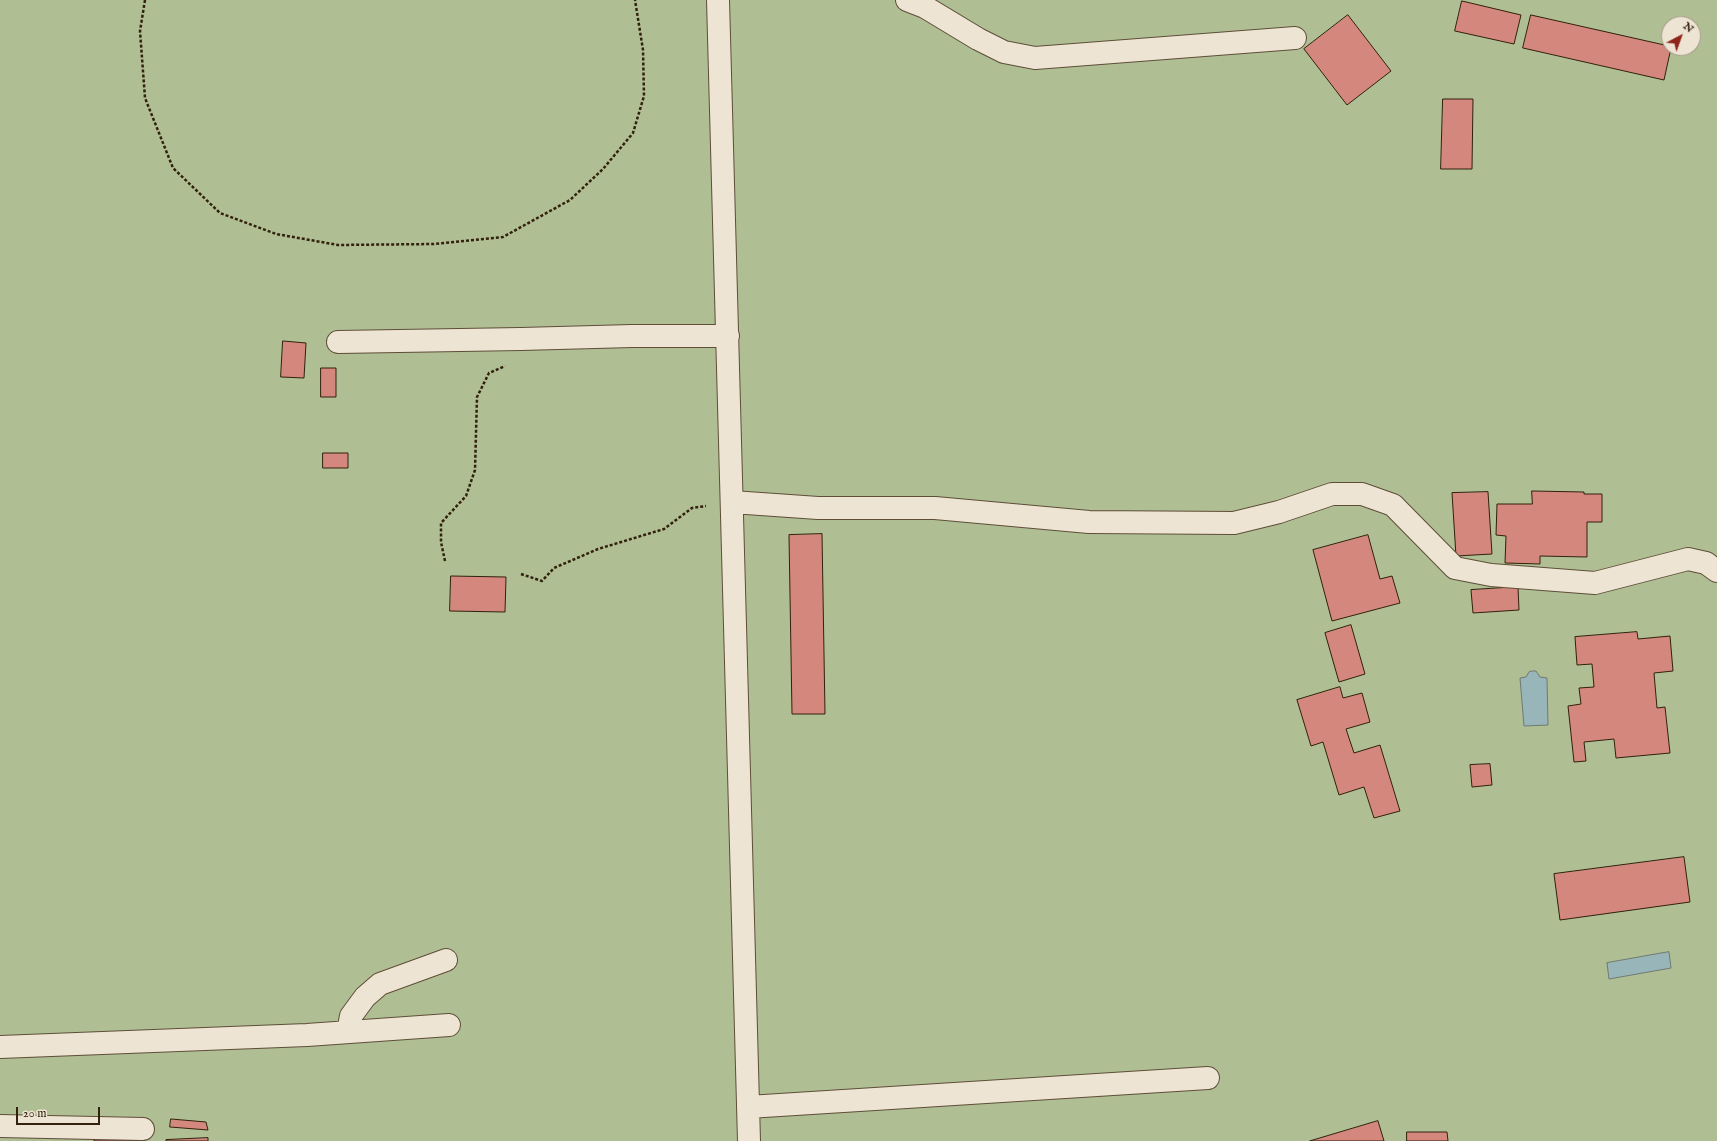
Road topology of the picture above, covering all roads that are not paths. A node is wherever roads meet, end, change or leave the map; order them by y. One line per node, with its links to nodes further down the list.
1 (718, 0): 4 (street)
2 (907, 0): 3 (street)
3 (1295, 38)
4 (728, 336): 5 (street); 6 (street)
5 (338, 342)
6 (732, 502): 7 (street); 13 (street)
7 (1717, 571)
8 (446, 960): 10 (street)
9 (449, 1025): 10 (street)
10 (348, 1032): 11 (street)
11 (0, 1047)
12 (1208, 1078): 13 (street)
13 (748, 1107): 16 (street)
14 (0, 1126): 15 (street)
15 (143, 1129)
16 (750, 1141)

